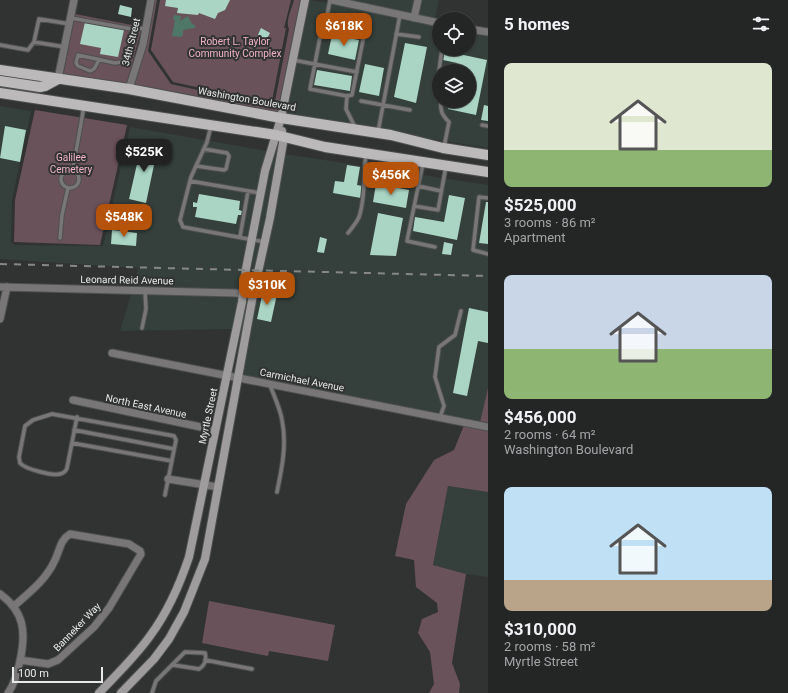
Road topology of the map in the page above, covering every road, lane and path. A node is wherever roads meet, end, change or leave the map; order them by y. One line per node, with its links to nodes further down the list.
1 (74, 0): 8 (street)
2 (151, 0): 11 (street, 34th Street)
3 (305, 0): 21 (street, Myrtle Street)
4 (331, 0): 6 (street); 9 (lane)
5 (418, 0): 7 (street)
6 (400, 15): 7 (street); 15 (lane)
7 (414, 18): 10 (street)
8 (70, 21): 12 (lane); 17 (lane); 19 (street)
9 (326, 21): 22 (lane); 25 (lane)
10 (432, 22)
11 (146, 28): 12 (lane); 29 (street, 34th Street)
12 (132, 29): 20 (lane)
13 (476, 30): 14 (street)
14 (488, 32)
15 (396, 34): 16 (lane); 34 (lane)
16 (419, 37)
17 (34, 42): 18 (lane); 19 (lane)
18 (0, 45)
19 (65, 47): 26 (street)
20 (99, 60): 24 (lane); 24 (lane)
21 (293, 60): 22 (lane); 37 (street, Myrtle Street)
22 (314, 64): 25 (lane); 31 (lane)
23 (0, 70): 26 (main road, Washington Boulevard)
24 (90, 71): 28 (lane)
25 (357, 72): 31 (lane)
26 (58, 79): 27 (main road); 28 (main road, Washington Boulevard)
27 (0, 81)
28 (87, 83): 29 (main road, Washington Boulevard)
29 (129, 89): 37 (main road, Washington Boulevard)
30 (0, 93): 33 (main road)
31 (347, 96): 41 (lane)
32 (361, 101): 34 (lane)
33 (84, 105): 38 (main road); 51 (lane)
34 (383, 105): 36 (lane); 42 (lane)
35 (440, 108): 44 (lane)
36 (410, 110)
37 (281, 118): 41 (main road, Washington Boulevard); 43 (street, Myrtle Street)
38 (212, 125): 43 (main road); 45 (lane)
39 (482, 125): 40 (lane)
40 (488, 126)
41 (356, 129): 42 (main road, Washington Boulevard)
42 (378, 133): 44 (main road, Washington Boulevard)
43 (279, 136): 46 (main road); 58 (street, Myrtle Street); 65 (street, Myrtle Street)
44 (443, 148): 47 (main road, Washington Boulevard)
45 (204, 149): 50 (lane); 50 (lane)
46 (366, 153): 48 (main road); 61 (lane)
47 (488, 155)
48 (423, 162): 49 (main road); 54 (lane)
49 (446, 165): 52 (main road); 57 (lane)
50 (196, 166): 53 (lane)
51 (73, 169): 55 (lane); 55 (lane)
52 (488, 172)
53 (190, 181): 56 (lane); 62 (lane)
54 (418, 186): 57 (lane); 60 (lane)
55 (68, 188): 63 (lane)
56 (248, 191): 58 (lane); 62 (lane)
57 (441, 191): 60 (lane)
58 (261, 193): 64 (street, Myrtle Street)
59 (488, 198): 67 (lane)
60 (414, 206): 66 (lane)
61 (348, 233)
62 (240, 237): 64 (lane)
63 (60, 238)
64 (252, 239): 65 (lane); 70 (street, Myrtle Street)
65 (265, 242): 71 (street, Myrtle Street)
66 (435, 247)
67 (488, 254)
68 (3, 287): 69 (street, Leonard Reid Avenue); 73 (street)
69 (145, 291): 70 (street, Leonard Reid Avenue); 74 (lane)
70 (243, 294): 71 (street, Leonard Reid Avenue); 76 (street, Myrtle Street)
71 (253, 295): 77 (street, Myrtle Street)
72 (461, 311): 81 (lane)
73 (0, 319)
74 (142, 328)
75 (112, 353): 76 (street, Carmichael Avenue)
76 (227, 376): 77 (street, Carmichael Avenue); 84 (street, Myrtle Street)
77 (238, 378): 78 (street, Carmichael Avenue); 90 (street, Myrtle Street)
78 (269, 384): 81 (street, Carmichael Avenue); 91 (lane)
79 (73, 400): 84 (street, North East Avenue)
80 (77, 417): 83 (lane); 85 (lane); 86 (lane)
81 (440, 417): 82 (street, Carmichael Avenue)
82 (488, 427)
83 (74, 430): 85 (lane); 86 (lane)
84 (215, 430): 89 (street, Myrtle Street)
85 (72, 443): 87 (lane)
86 (174, 449): 87 (lane)
87 (172, 461): 88 (lane)
88 (168, 478): 89 (street); 92 (lane)
89 (204, 485): 90 (street); 100 (street, Myrtle Street)
90 (218, 487): 101 (street, Myrtle Street)
91 (277, 492)
92 (165, 495)
93 (0, 594): 94 (street)
94 (14, 606): 95 (street); 95 (street, Banneker Way)
95 (20, 660): 99 (street)
96 (205, 660): 97 (lane); 97 (lane); 98 (lane)
97 (173, 664): 102 (lane)
98 (252, 669)
99 (8, 693)
100 (99, 693)
101 (121, 693)
102 (152, 693)

